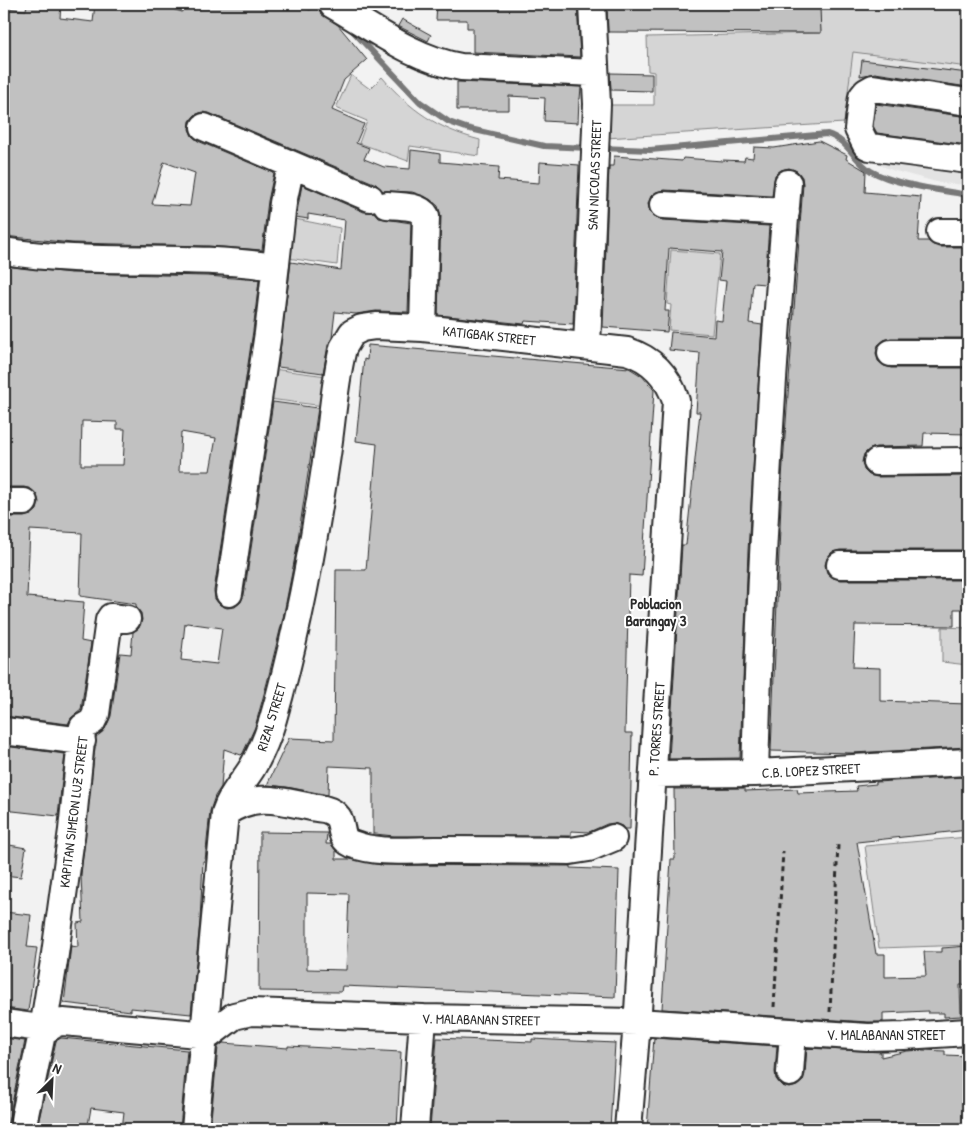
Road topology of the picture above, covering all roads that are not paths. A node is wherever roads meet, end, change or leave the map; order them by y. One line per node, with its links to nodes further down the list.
1 (333, 4): 3 (street)
2 (592, 4): 3 (street, SAN NICOLAS STREET)
3 (595, 73): 17 (street, SAN NICOLAS STREET)
4 (968, 102): 6 (street)
5 (204, 127): 7 (street)
6 (968, 160)
7 (292, 165): 14 (street); 15 (street)
8 (788, 183): 10 (street)
9 (663, 205): 10 (street)
10 (786, 212): 32 (street)
11 (940, 232): 12 (street)
12 (968, 232)
13 (4, 251): 14 (street)
14 (275, 266): 27 (street)
15 (423, 328): 16 (street, KATIGBAK STREET); 17 (street, KATIGBAK STREET)
16 (352, 333): 34 (street, RIZAL STREET)
17 (587, 346): 18 (street, KATIGBAK STREET)
18 (627, 351): 33 (street, P. TORRES STREET)
19 (891, 353): 20 (street)
20 (968, 353)
21 (968, 442): 22 (street)
22 (931, 444)
23 (968, 461): 24 (street)
24 (877, 462)
25 (840, 565): 26 (street)
26 (968, 565)
27 (229, 593)
28 (127, 619): 30 (street, KAPITAN SIMEON LUZ STREET)
29 (4, 731): 30 (street)
30 (82, 741): 43 (street, KAPITAN SIMEON LUZ STREET)
31 (968, 762): 32 (street, C.B. LOPEZ STREET)
32 (755, 773): 33 (street, C.B. LOPEZ STREET)
33 (653, 774): 38 (street, P. TORRES STREET)
34 (225, 813): 36 (street); 46 (street, RIZAL STREET)
35 (373, 829): 36 (street)
36 (342, 830): 37 (street)
37 (613, 838): 38 (street); 39 (street)
38 (649, 839): 41 (street, P. TORRES STREET)
39 (571, 840)
40 (423, 1018): 41 (street, V. MALABANAN STREET); 46 (street, V. MALABANAN STREET); 50 (street)
41 (637, 1022): 44 (street, V. MALABANAN STREET); 51 (street, P. TORRES STREET)
42 (4, 1023): 43 (street)
43 (43, 1029): 46 (street); 48 (street, KAPITAN SIMEON LUZ STREET)
44 (783, 1032): 45 (street, V. MALABANAN STREET); 47 (street)
45 (968, 1032)
46 (204, 1034): 49 (street, RIZAL STREET)
47 (790, 1073)
48 (22, 1129)
49 (195, 1129)
50 (415, 1129)
51 (628, 1129)

